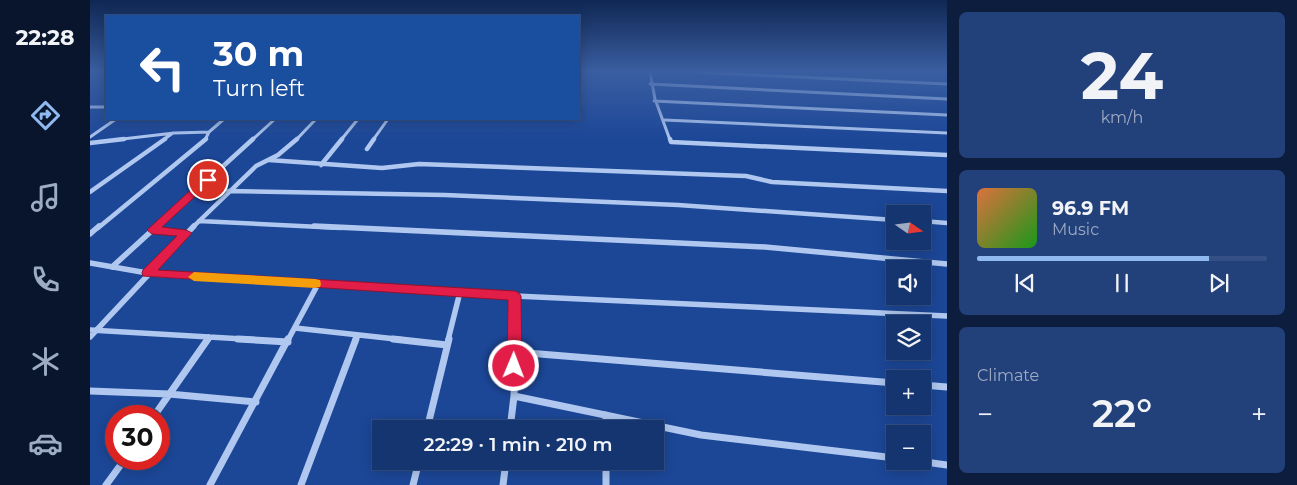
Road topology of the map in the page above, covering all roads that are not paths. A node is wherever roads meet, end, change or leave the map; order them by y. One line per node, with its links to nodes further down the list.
1 (652, 95): 4 (street)
2 (861, 95): 3 (street)
3 (947, 99)
4 (654, 102): 7 (street); 14 (street)
5 (90, 107): 6 (street)
6 (105, 107)
7 (947, 115)
8 (114, 120): 16 (street)
9 (223, 120): 15 (street)
10 (274, 120): 32 (street)
11 (315, 120): 23 (street)
12 (357, 120): 24 (street)
13 (387, 120): 21 (street)
14 (665, 120): 18 (street); 22 (street)
15 (209, 132): 17 (street); 34 (street)
16 (92, 133): 19 (street)
17 (174, 133): 20 (street); 27 (street)
18 (947, 133)
19 (90, 137)
20 (90, 143)
21 (367, 149)
22 (947, 155)
23 (269, 160): 24 (street); 25 (street)
24 (320, 165): 26 (street)
25 (228, 191): 28 (street); 29 (street)
26 (947, 191)
27 (90, 192)
28 (886, 219)
29 (199, 221): 33 (street); 36 (street)
30 (931, 221): 31 (street)
31 (947, 222)
32 (152, 230): 33 (street); 37 (street)
33 (186, 233): 38 (street)
34 (90, 234)
35 (90, 263): 37 (street)
36 (947, 264)
37 (112, 267): 38 (street)
38 (148, 273): 39 (street); 44 (street)
39 (318, 284): 40 (street); 43 (street)
40 (460, 292): 41 (street); 49 (street)
41 (515, 296): 42 (street); 50 (street)
42 (947, 316)
43 (295, 328): 45 (street); 48 (street)
44 (93, 330): 46 (street); 47 (street)
45 (358, 336): 49 (street); 72 (street)
46 (90, 337)
47 (209, 337): 48 (street); 55 (street)
48 (288, 342): 57 (street)
49 (447, 345): 60 (street)
50 (515, 352): 51 (street); 56 (street)
51 (886, 382)
52 (931, 386): 53 (street)
53 (947, 387)
54 (90, 391): 55 (street)
55 (169, 394): 57 (street); 58 (street)
56 (514, 396): 59 (street); 61 (street)
57 (256, 402): 71 (street)
58 (162, 405)
59 (606, 415): 62 (street); 63 (street)
60 (429, 420)
61 (511, 420)
62 (606, 420)
63 (886, 457)
64 (931, 463): 65 (street)
65 (947, 465)
66 (116, 470): 70 (street)
67 (417, 470): 73 (street)
68 (505, 470): 74 (street)
69 (606, 470): 75 (street)
70 (106, 485)
71 (210, 485)
72 (301, 485)
73 (413, 485)
74 (503, 485)
75 (606, 485)

